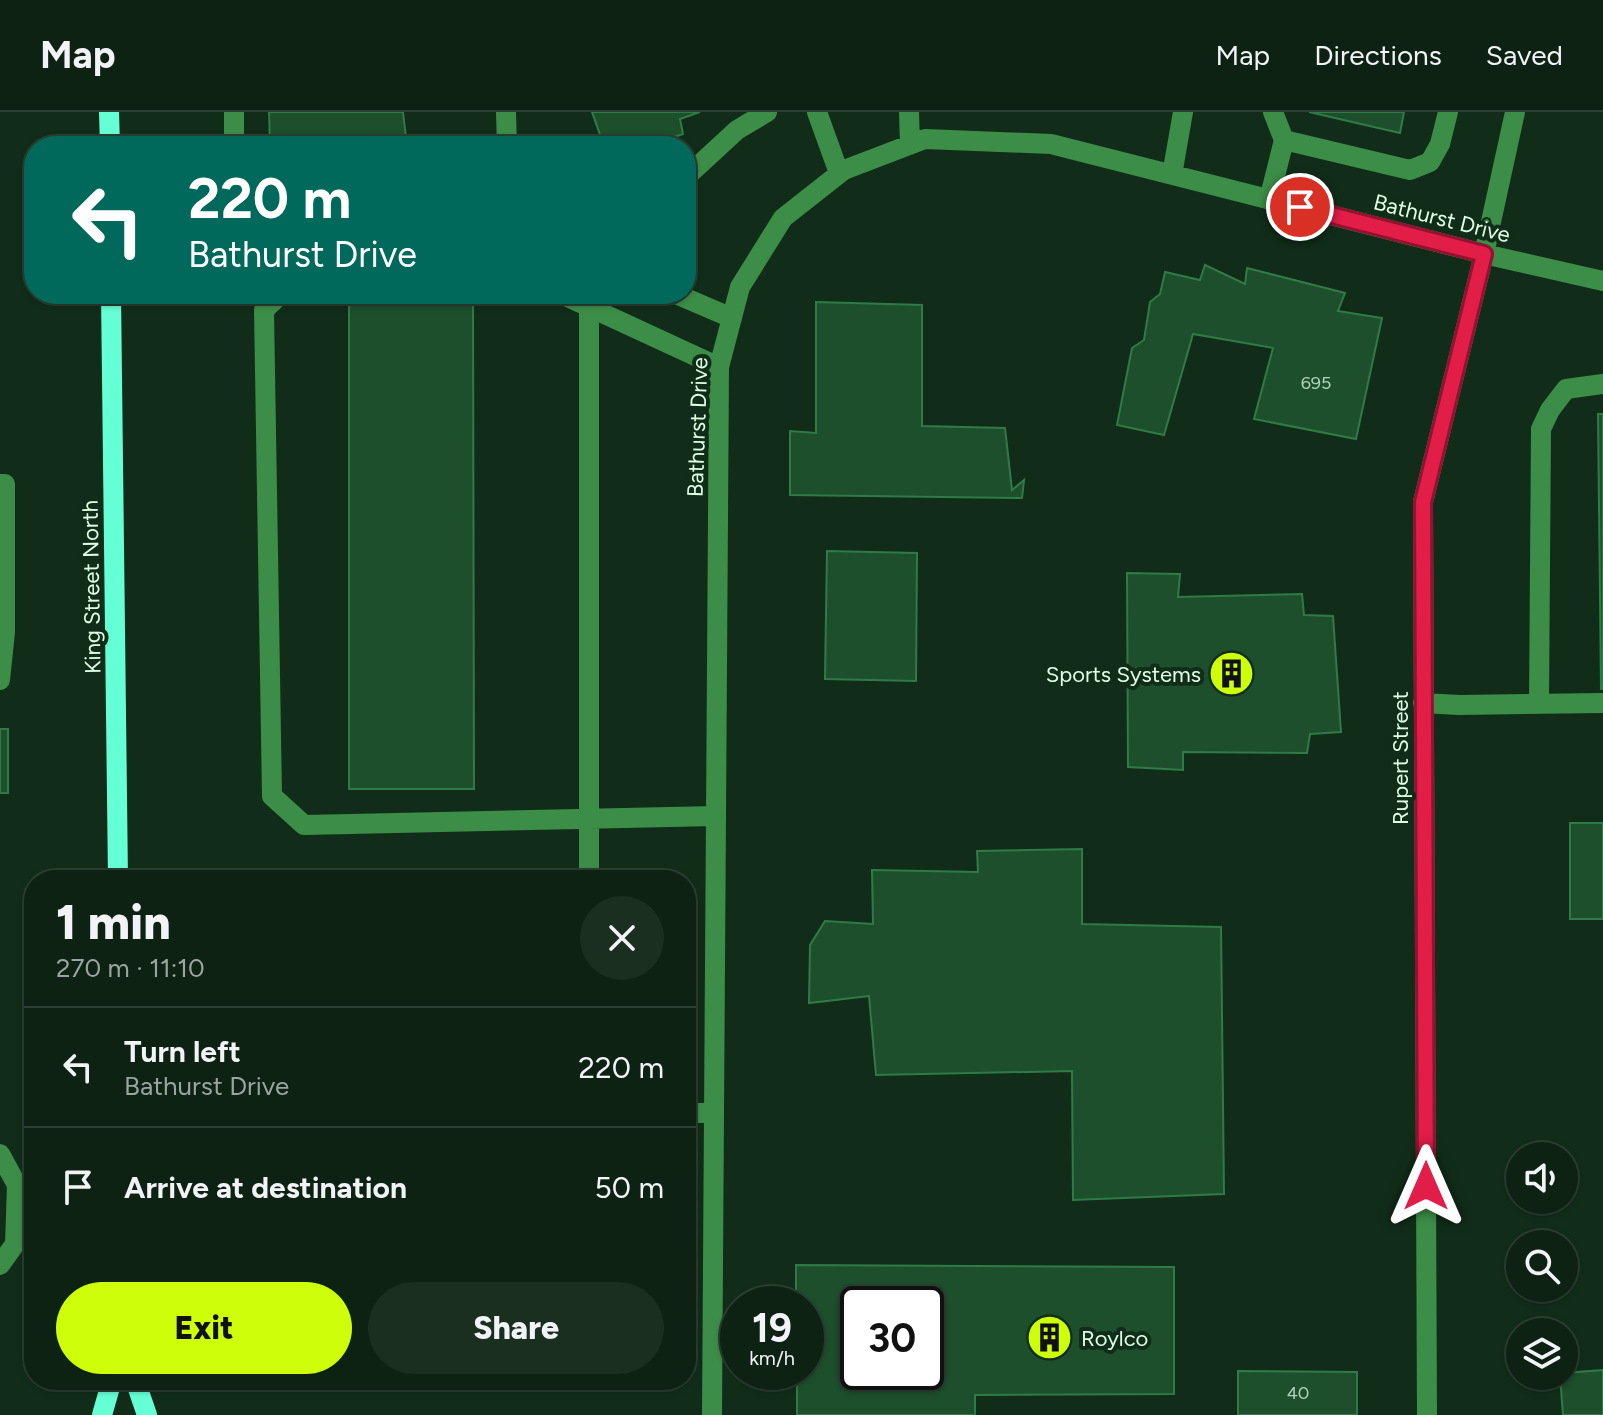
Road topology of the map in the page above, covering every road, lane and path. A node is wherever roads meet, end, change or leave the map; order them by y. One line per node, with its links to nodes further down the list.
1 (109, 112): 11 (main road)
2 (234, 112): 12 (street)
3 (506, 112): 13 (street)
4 (767, 112): 16 (street)
5 (817, 112): 17 (street)
6 (909, 112): 15 (street)
7 (1183, 112): 18 (street)
8 (1273, 112): 14 (street)
9 (1448, 112): 14 (street)
10 (1515, 112): 20 (street, Rupert Street)
11 (110, 136)
12 (234, 136)
13 (507, 136)
14 (1284, 140): 19 (street)
15 (910, 145): 17 (street, Bathurst Drive); 18 (street, Bathurst Drive)
16 (696, 168)
17 (839, 173): 27 (street, Bathurst Drive)
18 (1172, 175): 19 (street, Bathurst Drive)
19 (1269, 200): 20 (street, Bathurst Drive)
20 (1484, 254): 21 (street, Bathurst Drive); 33 (street, Rupert Street)
21 (1603, 281)
22 (696, 303): 27 (street)
23 (111, 304): 38 (main road, King Street North)
24 (270, 304): 37 (street)
25 (583, 304): 26 (street)
26 (589, 307): 28 (street); 37 (street)
27 (732, 318): 28 (street, Bathurst Drive)
28 (719, 367): 36 (street, Bathurst Drive)
29 (1603, 384): 34 (street)
30 (0, 484): 31 (street)
31 (2, 632): 32 (street)
32 (0, 680)
33 (1423, 703): 34 (street); 49 (street, Rupert Street)
34 (1539, 703): 35 (street)
35 (1603, 703)
36 (716, 816): 37 (street); 41 (street, Bathurst Drive)
37 (587, 819): 39 (street)
38 (118, 870)
39 (589, 870)
40 (696, 1113): 41 (street)
41 (714, 1113): 48 (street, Bathurst Drive)
42 (0, 1154): 43 (street)
43 (0, 1265)
44 (109, 1390): 46 (main road)
45 (138, 1390): 47 (main road)
46 (102, 1415)
47 (147, 1415)
48 (712, 1415)
49 (1427, 1415)

